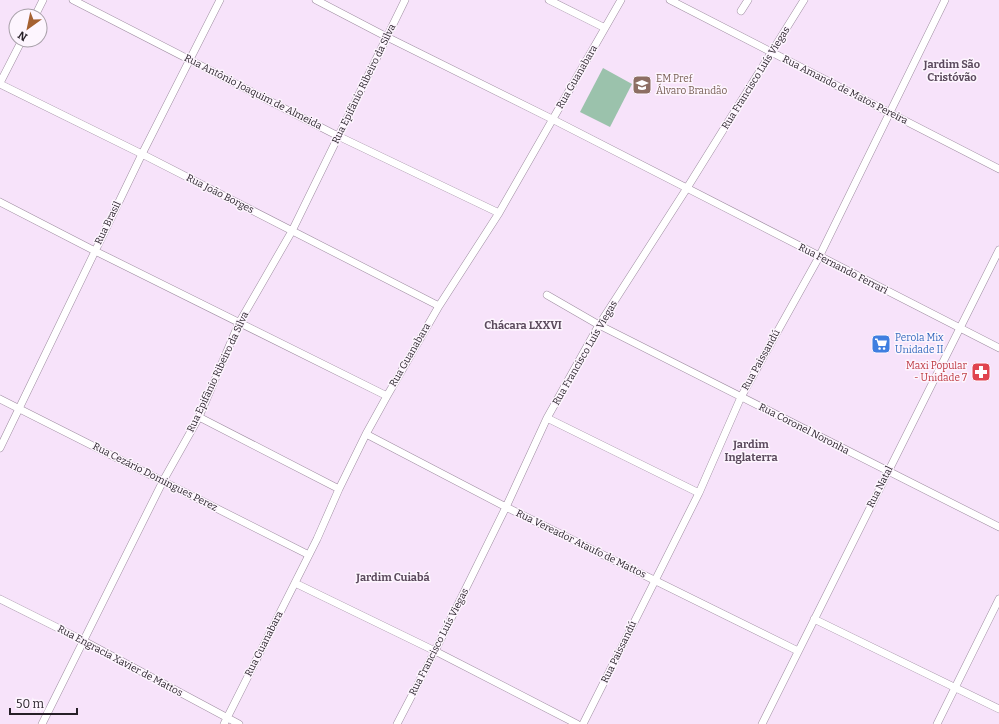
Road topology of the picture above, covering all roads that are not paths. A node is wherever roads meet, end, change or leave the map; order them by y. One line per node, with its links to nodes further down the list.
1 (73, 0): 16 (street, Rua Antônio Joaquim de Almeida)
2 (220, 0): 16 (street, Rua Brasil)
3 (316, 0): 13 (street, Rua Fernando Ferrari)
4 (405, 0): 13 (street, Rua Epifânio Ribeiro da Silva)
5 (549, 0): 12 (street)
6 (621, 0): 12 (street, Rua Guanabara)
7 (670, 0): 15 (street, Rua Amando de Matos Pereira)
8 (748, 0): 11 (street)
9 (804, 0): 15 (street, Rua Francisco Luís Viegas)
10 (945, 0): 18 (street, Rua Paissandú)
11 (741, 11)
12 (605, 28): 19 (street, Rua Guanabara)
13 (387, 37): 19 (street, Rua Fernando Ferrari); 20 (street, Rua Epifânio Ribeiro da Silva)
14 (18, 48): 17 (street)
15 (772, 52): 18 (street, Rua Amando de Matos Pereira); 23 (street, Rua Francisco Luís Viegas)
16 (190, 60): 20 (street, Rua Antônio Joaquim de Almeida); 21 (street, Rua Brasil)
17 (0, 83): 21 (street, Rua João Borges)
18 (890, 113): 22 (street, Rua Amando de Matos Pereira); 29 (street, Rua Paissandú)
19 (552, 120): 23 (street, Rua Fernando Ferrari); 25 (street, Rua Guanabara)
20 (338, 136): 25 (street, Rua Antônio Joaquim de Almeida); 26 (street, Rua Epifânio Ribeiro da Silva)
21 (142, 154): 26 (street, Rua João Borges); 28 (street, Rua Brasil)
22 (999, 170)
23 (687, 188): 29 (street, Rua Fernando Ferrari); 33 (street, Rua Francisco Luís Viegas)
24 (0, 202): 28 (street)
25 (499, 213): 31 (street, Rua Guanabara)
26 (292, 231): 31 (street, Rua João Borges); 32 (street, Rua Epifânio Ribeiro da Silva)
27 (999, 250): 34 (street, Rua Natal)
28 (95, 251): 32 (street); 39 (street, Rua Brasil)
29 (819, 257): 34 (street, Rua Fernando Ferrari); 37 (street, Rua Paissandú)
30 (547, 295): 33 (street, Rua Coronel Noronha)
31 (439, 306): 36 (street, Rua Guanabara)
32 (239, 323): 36 (street); 40 (street, Rua Epifânio Ribeiro da Silva)
33 (598, 325): 37 (street, Rua Coronel Noronha); 41 (street, Rua Francisco Luís Viegas)
34 (960, 329): 35 (street, Rua Fernando Ferrari); 44 (street, Rua Natal)
35 (999, 348)
36 (387, 396): 42 (street, Rua Guanabara)
37 (741, 397): 44 (street, Rua Coronel Noronha); 47 (street, Rua Paissandú)
38 (0, 400): 39 (street, Rua Cezário Domingues Perez)
39 (19, 410): 43 (street, Rua Brasil); 45 (street, Rua Cezário Domingues Perez)
40 (199, 417): 45 (street, Rua Epifânio Ribeiro da Silva); 46 (street)
41 (547, 418): 47 (street); 48 (street, Rua Francisco Luís Viegas)
42 (366, 434): 46 (street, Rua Guanabara); 48 (street, Rua Vereador Ataufo de Mattos)
43 (0, 448)
44 (888, 472): 49 (street, Rua Coronel Noronha); 55 (street, Rua Natal)
45 (163, 481): 50 (street, Rua Cezário Domingues Perez); 56 (street, Rua Epifânio Ribeiro da Silva)
46 (339, 489): 50 (street, Rua Guanabara)
47 (699, 493): 51 (street, Rua Paissandú)
48 (506, 507): 51 (street, Rua Vereador Ataufo de Mattos); 57 (street, Rua Francisco Luís Viegas)
49 (999, 528)
50 (309, 555): 52 (street, Rua Guanabara)
51 (654, 580): 58 (street, Rua Vereador Ataufo de Mattos); 66 (street, Rua Paissandú)
52 (295, 583): 57 (street); 61 (street, Rua Guanabara)
53 (0, 599): 56 (street, Rua Engracia Xavier de Mattos)
54 (999, 599): 59 (street)
55 (814, 618): 58 (street, Rua Natal); 59 (street)
56 (84, 641): 61 (street, Rua Engracia Xavier de Mattos); 62 (street, Rua Epifânio Ribeiro da Silva)
57 (435, 651): 64 (street, Rua Francisco Luís Viegas); 65 (street)
58 (798, 651): 67 (street, Rua Natal)
59 (955, 688): 60 (street); 68 (street)
60 (999, 709)
61 (226, 721): 63 (street, Rua Engracia Xavier de Mattos)
62 (42, 724)
63 (239, 724)
64 (398, 724)
65 (577, 724)
66 (583, 724)
67 (762, 724)
68 (937, 724)

